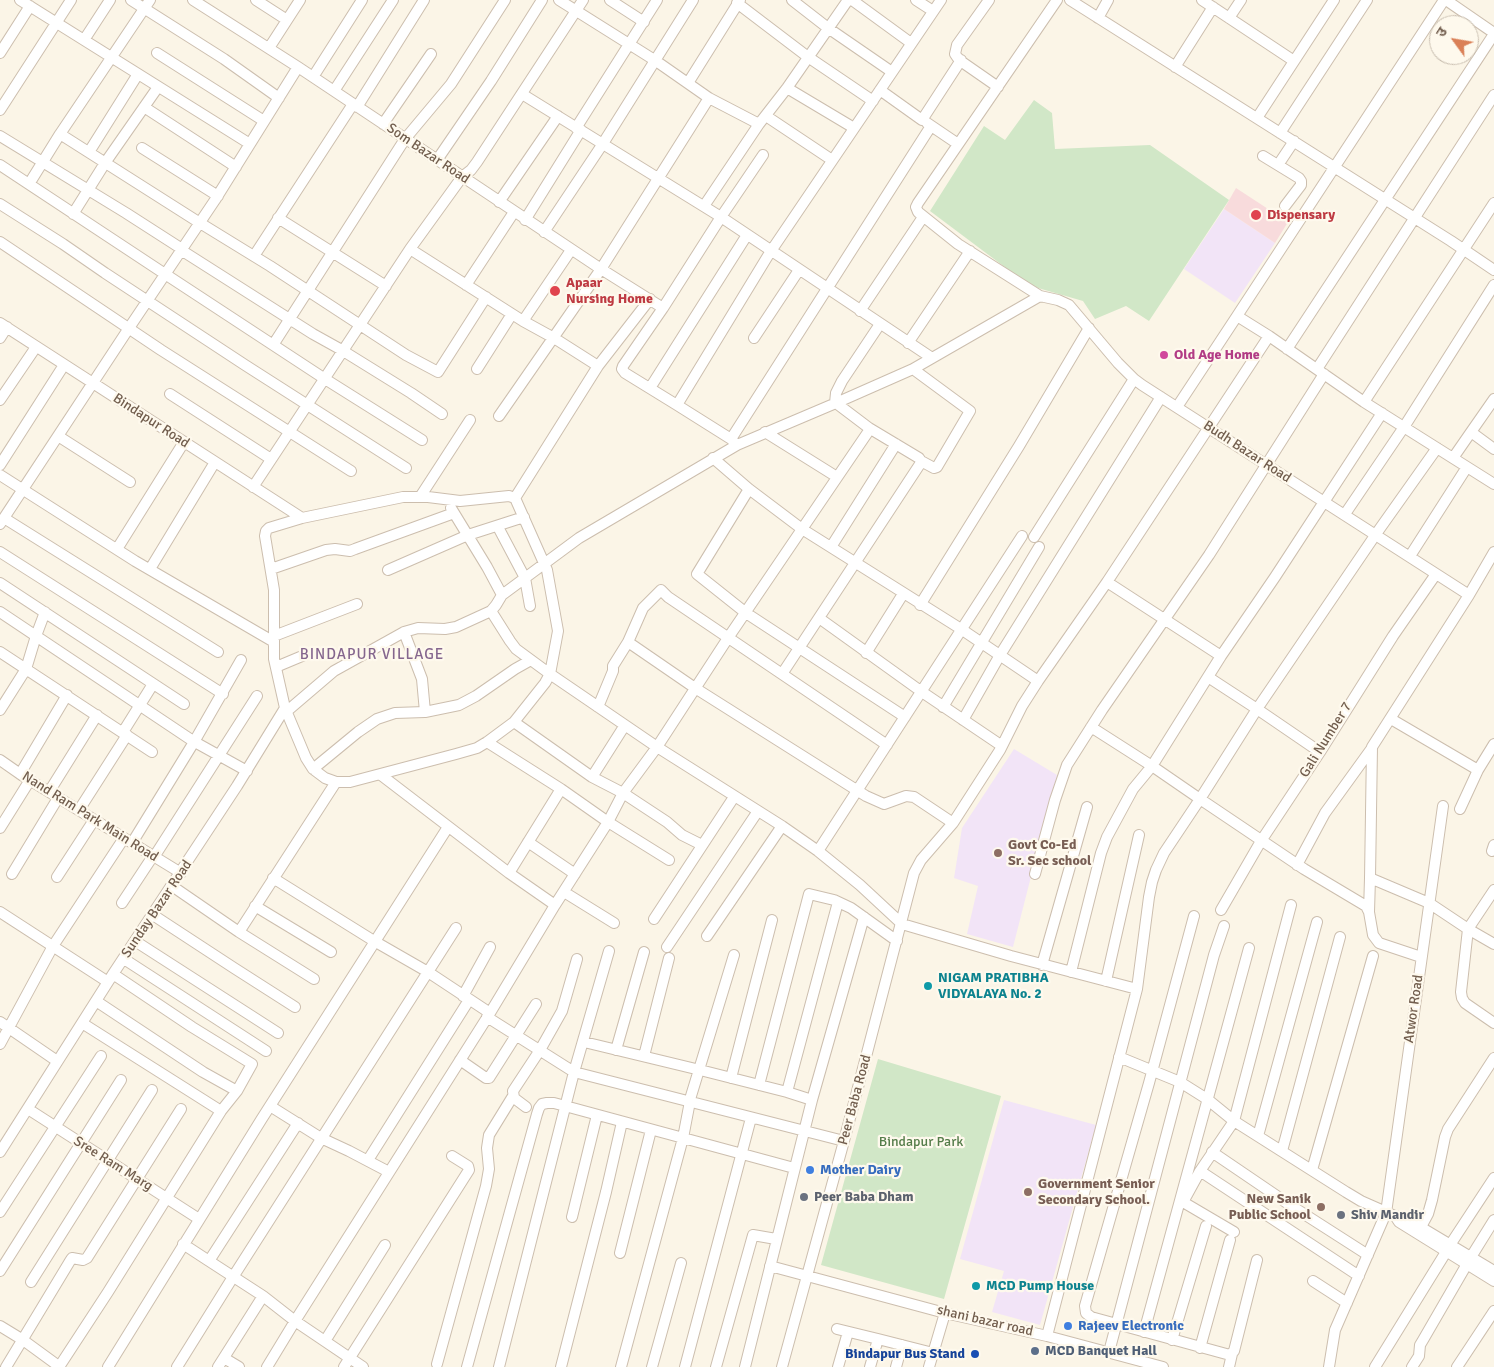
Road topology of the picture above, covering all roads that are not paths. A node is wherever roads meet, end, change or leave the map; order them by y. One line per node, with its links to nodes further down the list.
1 (20, 0): 34 (street)
2 (71, 0): 42 (street)
3 (110, 0): 45 (street)
4 (131, 0): 33 (street)
5 (193, 0): 48 (street, Som Bazar Road)
6 (256, 0): 40 (street)
7 (300, 0): 40 (street)
8 (362, 0): 61 (street)
9 (393, 0): 67 (street)
10 (424, 0): 73 (street)
11 (505, 0): 89 (street)
12 (542, 0): 98 (street)
13 (559, 0): 36 (street)
14 (583, 0): 36 (street)
15 (610, 0): 41 (street)
16 (657, 0): 41 (street)
17 (693, 0): 55 (street)
18 (792, 0): 43 (street)
19 (848, 0): 43 (street)
20 (852, 0): 46 (street)
21 (916, 0): 37 (street)
22 (941, 0): 37 (street)
23 (989, 0): 54 (street)
24 (1057, 0): 64 (street)
25 (1070, 0): 38 (street)
26 (1108, 0): 38 (street)
27 (1202, 0): 35 (street)
28 (1241, 0): 39 (street)
29 (1334, 0): 56 (street)
30 (1367, 0): 86 (street)
31 (1445, 0): 44 (street); 105 (street)
32 (739, 2): 52 (street); 62 (street)
33 (148, 4): 53 (street); 70 (street)
34 (30, 6): 42 (street); 49 (street)
35 (1214, 8): 39 (street); 58 (street)
36 (576, 10): 47 (street); 68 (street)
37 (933, 11): 46 (street)
38 (1098, 18): 58 (street)
39 (1229, 18): 56 (street)
40 (287, 20): 48 (street)
41 (644, 22): 47 (street)
42 (56, 23): 45 (street); 75 (street)
43 (828, 28): 52 (street); 59 (street)
44 (1494, 33): 111 (street)
45 (84, 40): 53 (street)
46 (912, 43): 59 (street)
47 (630, 44): 55 (street); 85 (street)
48 (269, 48): 57 (street, Som Bazar Road)
49 (0, 53)
50 (157, 53): 80 (street)
51 (431, 54): 81 (street)
52 (808, 57): 65 (street); 72 (street)
53 (112, 58): 60 (street); 87 (street)
54 (960, 60): 64 (street); 79 (street)
55 (656, 61): 62 (street); 92 (street)
56 (1294, 61): 78 (street)
57 (298, 67): 61 (street, Som Bazar Road); 70 (street)
58 (1175, 67): 78 (street)
59 (892, 72): 66 (street)
60 (138, 74): 63 (street); 95 (street)
61 (312, 77): 67 (street, Som Bazar Road)
62 (688, 83): 71 (street)
63 (158, 87): 74 (street); 91 (street)
64 (998, 87): 93 (street)
65 (787, 88): 77 (street); 84 (street)
66 (880, 90): 72 (street); 79 (street)
67 (334, 91): 73 (street, Som Bazar Road)
68 (522, 94): 76 (street); 106 (street)
69 (1494, 95): 122 (street)
70 (279, 98): 80 (street)
71 (709, 98): 82 (street); 107 (street)
72 (872, 101): 84 (street)
73 (355, 105): 81 (street, Som Bazar Road); 121 (street)
74 (144, 107): 101 (street); 104 (street)
75 (0, 110)
76 (558, 116): 85 (street); 112 (street)
77 (766, 116): 82 (street); 99 (street)
78 (1256, 118): 86 (street)
79 (922, 120): 83 (street)
80 (264, 121): 91 (street)
81 (384, 124): 89 (street, Som Bazar Road)
82 (758, 124): 115 (street)
83 (932, 126): 93 (street); 143 (street)
84 (854, 128): 99 (street)
85 (578, 129): 92 (street); 123 (street)
86 (1280, 133): 90 (street)
87 (60, 134): 95 (street); 100 (street)
88 (0, 136): 100 (street)
89 (406, 139): 98 (street, Som Bazar Road); 134 (street)
90 (1294, 142): 103 (street); 105 (street)
91 (250, 144): 104 (street)
92 (602, 144): 107 (street); 125 (street)
93 (958, 144): 120 (street)
94 (142, 148): 110 (street)
95 (88, 152): 101 (street)
96 (764, 155): 119 (street)
97 (1263, 156): 103 (street)
98 (437, 160): 106 (street, Som Bazar Road)
99 (832, 160): 132 (street)
100 (42, 162): 108 (street); 109 (street)
101 (105, 163): 109 (street); 124 (street)
102 (0, 165): 108 (street)
103 (1278, 165): 116 (street)
104 (236, 167): 110 (street)
105 (1334, 167): 111 (street); 152 (street)
106 (462, 177): 112 (street, Som Bazar Road); 129 (street)
107 (659, 179): 115 (street); 136 (street)
108 (28, 184): 118 (street)
109 (88, 189): 118 (street); 128 (street)
110 (218, 196): 124 (street)
111 (1385, 199): 122 (street); 167 (street)
112 (499, 202): 117 (street, Som Bazar Road)
113 (1494, 203): 131 (street)
114 (0, 204): 148 (street)
115 (704, 206): 119 (street)
116 (1285, 206)
117 (514, 212): 123 (street, Som Bazar Road); 140 (street)
118 (73, 214): 139 (street)
119 (721, 217): 126 (street); 149 (street)
120 (923, 217): 133 (street, Budh Bazar Road); 150 (street)
121 (278, 218): 134 (street); 135 (street)
122 (1414, 218): 131 (street); 174 (street)
123 (525, 220): 125 (street, Som Bazar Road)
124 (200, 223): 128 (street); 135 (street)
125 (544, 232): 130 (street, Som Bazar Road)
126 (747, 235): 132 (street); 178 (street)
127 (0, 242): 158 (street)
128 (182, 250): 139 (street); 153 (street)
129 (410, 250): 140 (street); 142 (street)
130 (572, 250): 136 (street, Som Bazar Road); 154 (street)
131 (1464, 250): 138 (street); 183 (street)
132 (771, 251): 137 (street); 186 (street)
133 (970, 251): 145 (street, Budh Bazar Road); 164 (street)
134 (333, 252): 142 (street); 144 (street)
135 (254, 256): 144 (street)
136 (601, 270): 147 (street, Som Bazar Road); 162 (street)
137 (799, 270): 143 (street); 163 (street)
138 (1494, 270)
139 (164, 274): 148 (street); 165 (street)
140 (466, 285): 146 (street)
141 (1494, 285): 193 (street)
142 (386, 286): 157 (street)
143 (827, 288): 150 (street); 201 (street)
144 (308, 291): 153 (street); 157 (street)
145 (1040, 296): 159 (street, Budh Bazar Road); 169 (street)
146 (486, 297): 151 (street); 157 (street)
147 (650, 300): 149 (street, Som Bazar Road); 171 (street)
148 (148, 301): 158 (street); 185 (street)
149 (663, 308): 178 (street)
150 (860, 311): 155 (street)
151 (512, 314): 154 (street); 173 (street)
152 (1237, 316): 160 (street); 187 (street)
153 (290, 319): 165 (street); 168 (street)
154 (523, 321): 162 (street)
155 (880, 324): 164 (street); 184 (street)
156 (4, 325): 161 (street); 166 (street, Bindapur Road)
157 (360, 325): 168 (street)
158 (129, 328): 177 (street); 195 (street)
159 (1089, 328): 176 (street, Budh Bazar Road); 256 (street)
160 (1269, 336): 167 (street); 192 (street, Peer Baba Road)
161 (0, 338)
162 (554, 338): 171 (street); 190 (street)
163 (754, 338)
164 (908, 343): 169 (street)
165 (273, 345): 175 (street)
166 (36, 347): 170 (street, Bindapur Road); 182 (street)
167 (1287, 348): 174 (street)
168 (343, 351): 175 (street); 189 (street)
169 (932, 358): 172 (street)
170 (64, 365): 177 (street, Bindapur Road); 210 (street)
171 (598, 366): 223 (street)
172 (912, 368): 184 (street); 208 (street)
173 (477, 369)
174 (1320, 372): 183 (street); 211 (street)
175 (325, 379): 185 (street); 199 (street)
176 (1134, 379): 180 (street, Budh Bazar Road); 236 (street)
177 (93, 384): 198 (street); 200 (street, Bindapur Road)
178 (650, 388): 186 (street)
179 (170, 394): 207 (street)
180 (1161, 397): 187 (street, Budh Bazar Road); 276 (street)
181 (1494, 399): 197 (street)
182 (0, 400)
183 (1364, 402): 188 (street)
184 (836, 403): 194 (street); 196 (street)
185 (308, 404): 195 (street); 213 (street)
186 (678, 404): 201 (street)
187 (1177, 407): 192 (street, Budh Bazar Road)
188 (1382, 413): 193 (street); 225 (street)
189 (442, 414)
190 (499, 416)
191 (470, 420): 222 (street)
192 (1208, 427): 211 (street, Budh Bazar Road); 250 (street, Peer Baba Road)
193 (1404, 427): 203 (street); 227 (street)
194 (869, 428): 202 (street); 216 (street)
195 (289, 432): 207 (street); 214 (street)
196 (765, 432): 201 (street); 216 (street)
197 (1471, 432): 204 (street); 206 (street)
198 (58, 436): 217 (street); 221 (street)
199 (422, 440)
200 (184, 442): 209 (street, Bindapur Road); 239 (street)
201 (734, 442): 205 (street)
202 (896, 444): 208 (street); 237 (street)
203 (1437, 448): 206 (street); 233 (street)
204 (1494, 449)
205 (713, 458): 220 (street); 243 (street)
206 (1453, 458): 212 (street)
207 (271, 459): 219 (street)
208 (921, 461): 244 (street)
209 (215, 462): 219 (street, Bindapur Road); 245 (street)
210 (0, 465)
211 (1267, 465): 225 (street, Budh Bazar Road); 263 (street)
212 (1467, 467): 218 (street); 242 (street)
213 (406, 468)
214 (351, 471)
215 (0, 475): 221 (street)
216 (837, 477): 232 (street)
217 (130, 482)
218 (1494, 484)
219 (253, 487): 229 (street, Bindapur Road)
220 (749, 489): 232 (street); 261 (street)
221 (23, 490): 230 (street); 239 (street)
222 (420, 497): 224 (street); 229 (street)
223 (515, 498): 224 (street); 228 (street)
224 (446, 499): 226 (street)
225 (1324, 502): 227 (street, Budh Bazar Road); 277 (street)
226 (454, 513): 234 (street); 246 (street)
227 (1345, 514): 233 (street, Budh Bazar Road)
228 (524, 517): 231 (street); 243 (street)
229 (302, 518): 246 (street)
230 (2, 521): 273 (street)
231 (498, 527): 234 (street); 249 (street)
232 (802, 529): 237 (street); 261 (street)
233 (1376, 534): 242 (street, Budh Bazar Road); 296 (street)
234 (468, 535): 247 (street); 253 (street)
235 (1022, 536): 264 (street)
236 (1034, 537)
237 (831, 547): 244 (street)
238 (1039, 547): 270 (street)
239 (116, 548): 245 (street)
240 (0, 552): 289 (street)
241 (1494, 552): 254 (street)
242 (1410, 556): 248 (street, Budh Bazar Road)
243 (544, 563): 249 (street); 282 (street)
244 (854, 563): 252 (street); 262 (street)
245 (150, 569): 268 (street)
246 (271, 569): 268 (street)
247 (388, 570)
248 (1436, 574): 254 (street, Budh Bazar Road); 316 (street, Gali Number 7)
249 (525, 578): 253 (street); 257 (street)
250 (1107, 582): 263 (street); 285 (street, Peer Baba Road)
251 (0, 583): 260 (street)
252 (903, 594): 256 (street); 274 (street)
253 (502, 595): 258 (street)
254 (1469, 595): 302 (street)
255 (357, 604): 268 (street)
256 (920, 604): 264 (street)
257 (530, 606)
258 (491, 611): 265 (street); 279 (street)
259 (0, 612): 266 (street)
260 (45, 612): 266 (street); 286 (street)
261 (746, 612): 267 (street); 271 (street)
262 (819, 618): 271 (street); 274 (street)
263 (1164, 620): 277 (street); 306 (street)
264 (961, 629): 270 (street); 288 (street)
265 (404, 632): 298 (street, Sunday Bazar Road); 299 (street)
266 (36, 636): 281 (street); 293 (street)
267 (728, 638): 269 (street); 283 (street); 287 (street)
268 (274, 639): 280 (street)
269 (628, 642): 287 (street); 295 (street)
270 (981, 642): 276 (street); 294 (street)
271 (800, 648): 283 (street); 301 (street)
272 (0, 652): 281 (street)
273 (218, 652)
274 (866, 653): 288 (street)
275 (307, 654): 280 (street)
276 (1000, 655): 285 (street); 303 (street)
277 (1221, 656): 284 (street)
278 (241, 660): 289 (street)
279 (531, 660): 282 (street); 299 (street)
280 (276, 667): 298 (street)
281 (26, 669): 290 (street); 297 (street)
282 (550, 674): 295 (street); 304 (street)
283 (782, 674): 311 (street)
284 (1208, 677): 296 (street); 319 (street)
285 (1038, 681): 312 (street, Peer Baba Road)
286 (153, 684): 292 (street); 293 (street)
287 (695, 688): 313 (street); 329 (street)
288 (922, 692): 294 (street); 301 (street)
289 (223, 694): 308 (street)
290 (68, 695): 300 (street); 323 (street)
291 (257, 696): 317 (street)
292 (184, 704)
293 (139, 705): 307 (street); 308 (street)
294 (943, 706): 303 (street)
295 (598, 707): 305 (street)
296 (1257, 709): 316 (street); 333 (street)
297 (0, 710)
298 (286, 710): 320 (street); 322 (street, Sunday Bazar Road)
299 (425, 712): 320 (street)
300 (98, 715): 307 (street); 331 (street)
301 (905, 717): 311 (street)
302 (1390, 718): 314 (street); 321 (street)
303 (963, 720): 312 (street)
304 (514, 722): 309 (street); 325 (street)
305 (625, 725): 313 (street); 325 (street)
306 (1091, 727): 319 (street); 358 (street)
307 (125, 734): 315 (street); 337 (street)
308 (194, 742): 317 (street); 346 (street)
309 (487, 742): 324 (street); 328 (street)
310 (1494, 744): 321 (street)
311 (887, 745): 329 (street)
312 (1002, 746): 341 (street, Peer Baba Road)
313 (657, 747): 330 (street); 332 (street)
314 (1372, 747): 353 (street); 361 (street)
315 (152, 752)
316 (1320, 752): 347 (street, Gali Number 7)
317 (219, 756): 322 (street); 351 (street)
318 (1, 763): 323 (street, Nand Ram Park Main Road)
319 (1152, 766): 333 (street); 407 (street)
320 (313, 769): 327 (street)
321 (1478, 770): 336 (street)
322 (247, 771): 354 (street, Sunday Bazar Road)
323 (20, 774): 326 (street, Nand Ram Park Main Road)
324 (381, 775): 327 (street); 343 (street)
325 (592, 777): 330 (street)
326 (30, 780): 331 (street, Nand Ram Park Main Road); 344 (street)
327 (336, 782): 360 (street)
328 (561, 789): 340 (street); 348 (street)
329 (857, 790): 341 (street); 350 (street)
330 (624, 793): 340 (street); 349 (street)
331 (54, 795): 337 (street, Nand Ram Park Main Road); 356 (street)
332 (734, 796): 338 (street); 349 (street)
333 (1200, 799): 347 (street); 411 (street)
334 (1087, 806): 405 (street)
335 (1443, 806): 367 (street, Atwor Road)
336 (1460, 809)
337 (78, 810): 339 (street, Nand Ram Park Main Road)
338 (758, 811): 342 (street); 394 (street)
339 (94, 820): 346 (street, Nand Ram Park Main Road); 359 (street)
340 (608, 822): 352 (street); 357 (street)
341 (953, 822): 381 (street, Peer Baba Road)
342 (782, 826): 350 (street); 386 (street)
343 (448, 827): 355 (street); 389 (street)
344 (0, 828)
345 (1139, 835): 410 (street)
346 (128, 840): 351 (street, Nand Ram Park Main Road); 392 (street)
347 (1261, 841): 353 (street); 371 (street, Gali Number 7)
348 (528, 842): 355 (street); 357 (street)
349 (702, 845): 377 (street)
350 (818, 851): 381 (street)
351 (154, 857): 354 (street, Nand Ram Park Main Road); 366 (street)
352 (669, 860)
353 (1297, 865): 373 (street)
354 (181, 873): 362 (street, Sunday Bazar Road)
355 (509, 873): 368 (street)
356 (12, 874)
357 (575, 874): 364 (street)
358 (1035, 874)
359 (57, 877)
360 (273, 878): 369 (street); 389 (street)
361 (1370, 878): 367 (street); 373 (street)
362 (172, 886): 374 (street, Sunday Bazar Road); 385 (street)
363 (1494, 890): 384 (street)
364 (564, 892): 368 (street); 380 (street)
365 (838, 902): 376 (street); 440 (street); 443 (street)
366 (122, 903)
367 (1429, 903): 384 (street); 401 (street, Atwor Road)
368 (555, 905): 416 (street)
369 (256, 906): 385 (street); 397 (street)
370 (1291, 906): 456 (street)
371 (1221, 910)
372 (0, 912): 392 (street)
373 (1370, 912): 401 (street)
374 (153, 915): 388 (street, Sunday Bazar Road); 415 (street)
375 (1194, 916): 435 (street)
376 (864, 917): 390 (street); 446 (street)
377 (654, 919)
378 (772, 920): 437 (street)
379 (1317, 922): 462 (street)
380 (614, 923)
381 (902, 924): 390 (street, Peer Baba Road); 405 (street)
382 (1224, 926): 439 (street)
383 (456, 928): 406 (street)
384 (1468, 929): 391 (street); 419 (street)
385 (239, 932): 409 (street)
386 (708, 936)
387 (1340, 937): 467 (street)
388 (135, 941): 403 (street, Sunday Bazar Road); 421 (street)
389 (374, 941): 406 (street); 448 (street)
390 (897, 941): 465 (street, Peer Baba Road)
391 (1494, 944)
392 (53, 946): 408 (street); 420 (street)
393 (490, 947): 412 (street)
394 (667, 947)
395 (1249, 948): 445 (street)
396 (609, 951): 423 (street)
397 (331, 952)
398 (644, 952): 426 (street)
399 (734, 955): 434 (street)
400 (1373, 956): 475 (street)
401 (1422, 957): 482 (street, Atwor Road)
402 (668, 958): 429 (street)
403 (124, 959): 408 (street, Sunday Bazar Road); 427 (street)
404 (577, 959): 425 (street)
405 (1042, 965): 407 (street)
406 (428, 972): 412 (street); 463 (street)
407 (1071, 972): 410 (street)
408 (111, 978): 413 (street, Sunday Bazar Road); 442 (street)
409 (314, 979)
410 (1106, 981): 411 (street)
411 (1137, 990): 430 (street)
412 (466, 998): 416 (street); 472 (street)
413 (96, 1001): 418 (street, Sunday Bazar Road); 442 (street)
414 (536, 1004): 422 (street)
415 (295, 1007)
416 (489, 1015): 422 (street); 432 (street)
417 (0, 1022): 420 (street)
418 (82, 1023): 433 (street, Sunday Bazar Road); 453 (street)
419 (1494, 1023)
420 (10, 1028): 424 (street); 433 (street)
421 (278, 1033)
422 (516, 1035): 425 (street); 432 (street)
423 (584, 1042): 426 (street); 436 (street)
424 (0, 1044)
425 (540, 1050): 436 (street); 444 (street)
426 (616, 1050): 429 (street)
427 (266, 1051)
428 (101, 1056): 459 (street)
429 (644, 1056): 434 (street)
430 (1119, 1057): 435 (street); 515 (street)
431 (1494, 1058): 487 (street)
432 (460, 1060): 477 (street)
433 (57, 1061): 451 (street, Sunday Bazar Road)
434 (700, 1070): 437 (street); 447 (street)
435 (1152, 1070): 439 (street); 512 (street)
436 (574, 1072): 447 (street); 450 (street)
437 (732, 1078): 440 (street)
438 (121, 1080): 466 (street)
439 (1180, 1082): 445 (street); 512 (street)
440 (759, 1085): 443 (street)
441 (152, 1090): 473 (street)
442 (237, 1091): 453 (street)
443 (787, 1092): 446 (street)
444 (513, 1096): 449 (street); 527 (street)
445 (1207, 1099): 456 (street); 514 (street)
446 (812, 1100): 461 (street)
447 (690, 1103): 455 (street); 464 (street)
448 (270, 1106): 458 (street); 484 (street)
449 (526, 1106)
450 (566, 1107): 454 (street); 536 (street); 537 (street)
451 (28, 1109): 459 (street, Sree Ram Marg); 468 (street, Sunday Bazar Road)
452 (181, 1109): 478 (street)
453 (221, 1111): 480 (street)
454 (597, 1116): 457 (street); 483 (street)
455 (751, 1118): 461 (street); 470 (street)
456 (1234, 1121): 462 (street); 469 (street)
457 (622, 1122): 460 (street); 538 (street)
458 (298, 1123): 463 (street); 495 (street)
459 (55, 1127): 466 (street, Sree Ram Marg); 481 (street)
460 (651, 1130): 464 (street); 492 (street)
461 (804, 1131): 465 (street); 474 (street)
462 (1258, 1136): 467 (street)
463 (321, 1138): 472 (street); 503 (street)
464 (683, 1138): 470 (street); 539 (street)
465 (844, 1141): 501 (street, Peer Baba Road)
466 (80, 1144): 473 (street, Sree Ram Marg); 499 (street)
467 (1282, 1151): 475 (street)
468 (0, 1152)
469 (1212, 1152): 476 (street); 493 (street)
470 (742, 1154): 474 (street); 541 (street)
471 (452, 1156): 526 (street)
472 (368, 1160): 477 (street)
473 (108, 1161): 478 (street, Sree Ram Marg); 506 (street)
474 (794, 1168): 488 (street)
475 (1312, 1170): 482 (street)
476 (1200, 1171): 502 (street); 521 (street)
477 (389, 1172): 511 (street)
478 (136, 1178): 480 (street, Sree Ram Marg); 517 (street)
479 (1494, 1178): 491 (street)
480 (167, 1198): 484 (street, Sree Ram Marg); 530 (street)
481 (0, 1212)
482 (1391, 1215): 487 (street); 491 (street); 493 (street, Atwor Road)
483 (572, 1217)
484 (199, 1219): 489 (street)
485 (1494, 1220): 496 (street)
486 (1206, 1226): 518 (street)
487 (1421, 1227): 491 (street)
488 (776, 1239): 498 (street); 542 (street)
489 (183, 1244): 495 (street); 531 (street)
490 (385, 1245): 519 (street)
491 (1448, 1249): 496 (street); 552 (street)
492 (620, 1253)
493 (1368, 1255): 502 (street, Atwor Road)
494 (1257, 1260): 524 (street)
495 (209, 1261): 503 (street)
496 (1469, 1261): 500 (street); 505 (street); 553 (street)
497 (680, 1263): 540 (street)
498 (770, 1266): 501 (street, shani bazar road); 543 (street)
499 (0, 1270)
500 (1494, 1271)
501 (807, 1276): 510 (street, shani bazar road); 544 (street, Peer Baba Road)
502 (1359, 1276): 508 (street, Atwor Road)
503 (233, 1277): 507 (street); 532 (street)
504 (1312, 1281): 508 (street)
505 (1494, 1281)
506 (30, 1282)
507 (263, 1296): 511 (street); 525 (street)
508 (1347, 1303): 551 (street, Atwor Road)
509 (1494, 1311): 554 (street)
510 (945, 1313): 515 (street, shani bazar road); 523 (street)
511 (295, 1321): 519 (street); 534 (street)
512 (1116, 1324): 514 (street); 522 (street)
513 (0, 1326): 517 (street)
514 (1144, 1332): 518 (street)
515 (1047, 1336): 522 (street, shani bazar road)
516 (878, 1339): 520 (street); 545 (street); 546 (street)
517 (23, 1340): 529 (street); 530 (street)
518 (1172, 1340): 521 (street)
519 (325, 1341): 526 (street)
520 (902, 1345): 523 (street); 547 (street)
521 (1200, 1348): 524 (street)
522 (1109, 1352): 528 (street, shani bazar road)
523 (933, 1353): 548 (street)
524 (1232, 1354): 550 (street)
525 (221, 1363): 533 (street)
526 (347, 1363): 535 (street)
527 (437, 1364)
528 (1146, 1365): 549 (street, shani bazar road)
529 (6, 1367)
530 (60, 1367)
531 (108, 1367)
532 (178, 1367)
533 (239, 1367)
534 (267, 1367)
535 (364, 1367)
536 (467, 1367)
537 (499, 1367)
538 (561, 1367)
539 (621, 1367)
540 (652, 1367)
541 (685, 1367)
542 (716, 1367)
543 (745, 1367)
544 (782, 1367)
545 (838, 1367)
546 (870, 1367)
547 (896, 1367)
548 (930, 1367)
549 (1163, 1367)
550 (1229, 1367)
551 (1329, 1367)
552 (1375, 1367)
553 (1412, 1367)
554 (1457, 1367)

